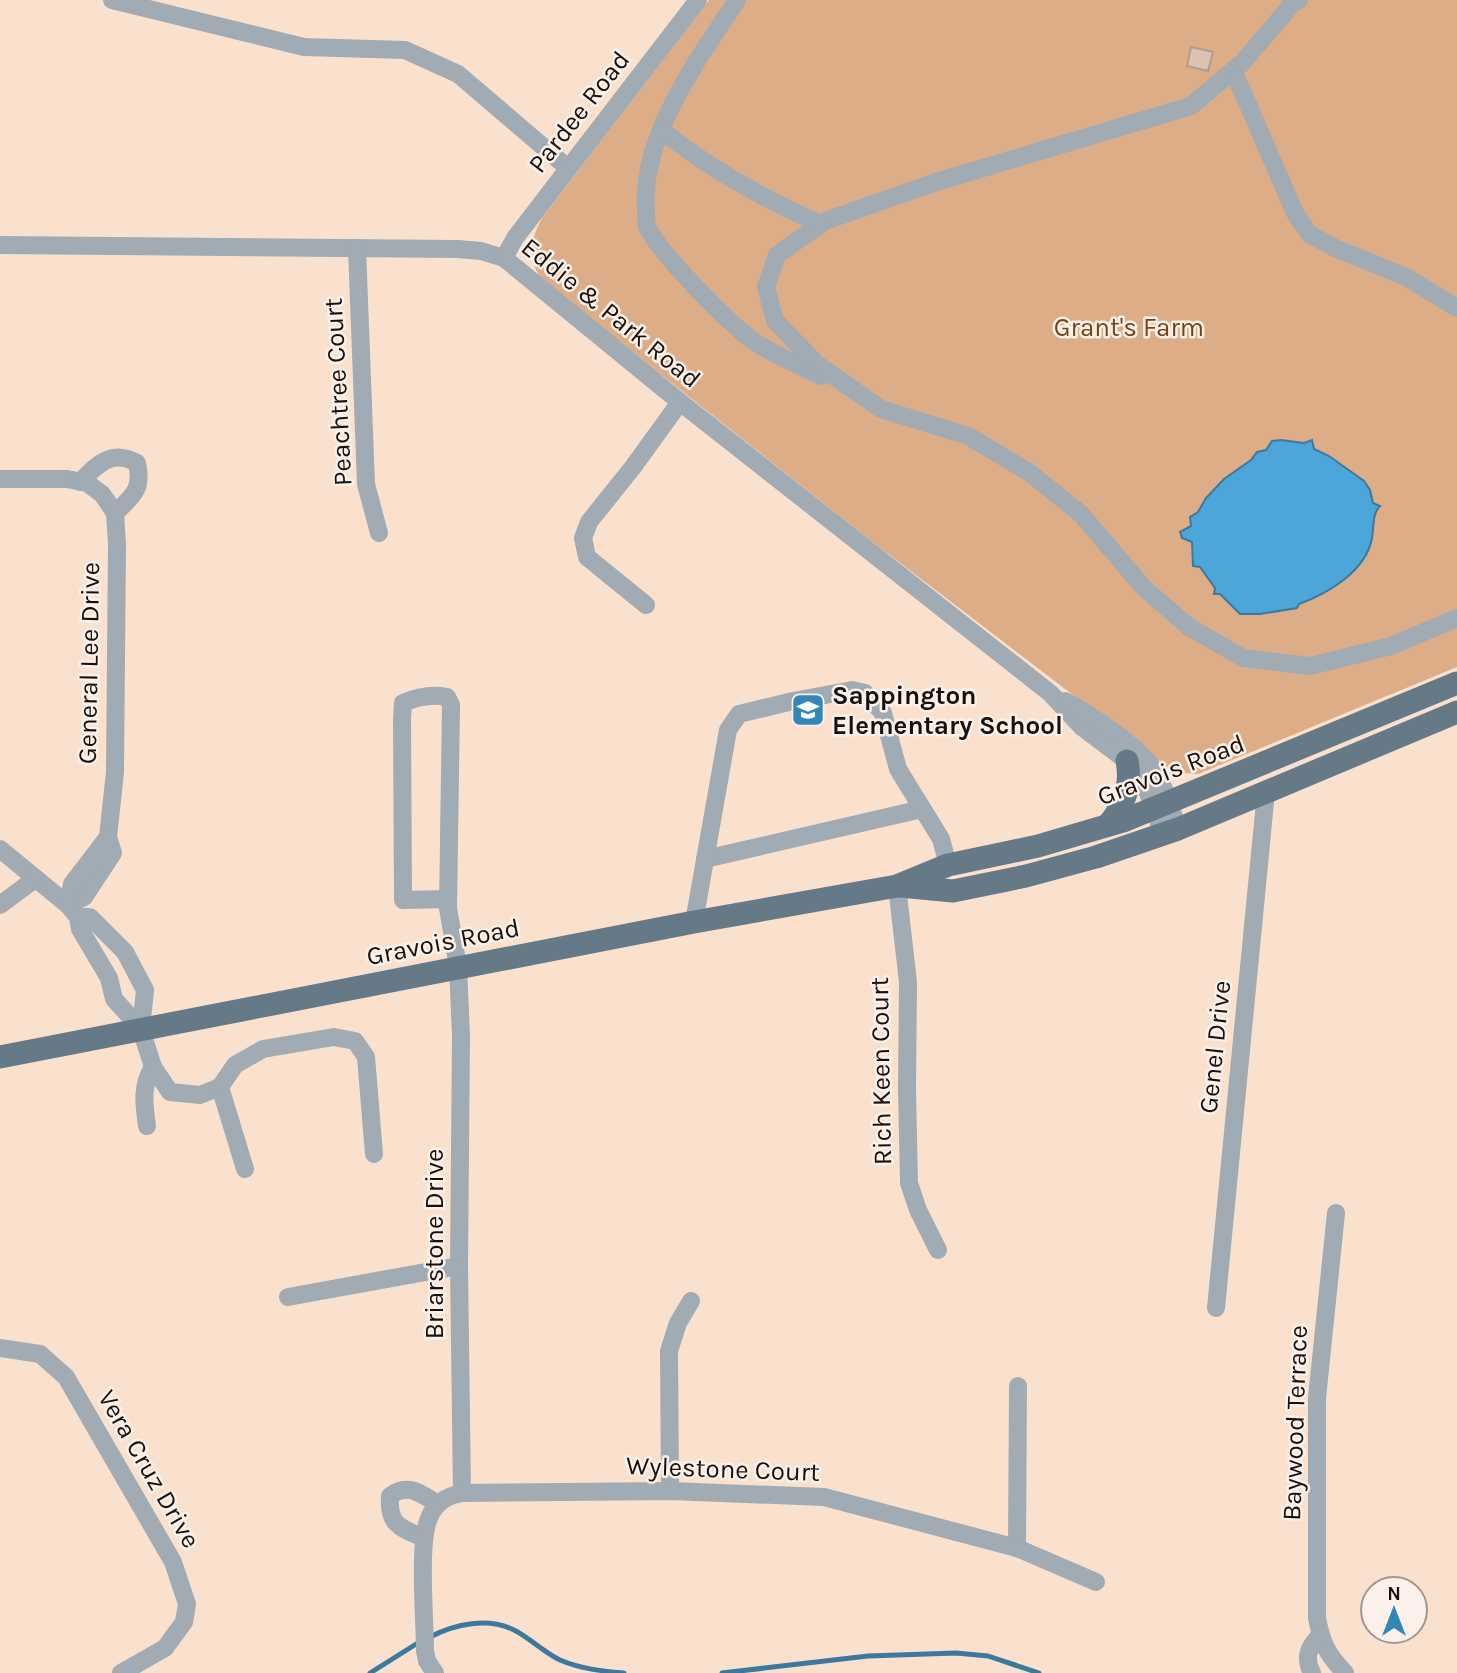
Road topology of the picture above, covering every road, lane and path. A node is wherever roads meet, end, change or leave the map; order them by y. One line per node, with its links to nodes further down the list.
1 (112, 0): 7 (street)
2 (698, 0): 7 (street, Pardee Road)
3 (737, 0): 6 (street)
4 (1298, 0): 5 (street)
5 (1233, 70): 8 (street); 12 (street)
6 (662, 130): 8 (street); 14 (street)
7 (568, 168): 11 (street, Pardee Road)
8 (820, 224): 14 (street)
9 (0, 245): 10 (street, Eddie & Park Road)
10 (357, 248): 11 (street, Eddie & Park Road); 18 (street, Peachtree Court)
11 (504, 258): 13 (street, Eddie & Park Road)
12 (1457, 308)
13 (680, 402): 19 (street); 22 (street, Eddie & Park Road)
14 (881, 409): 20 (street)
15 (0, 479): 16 (street)
16 (80, 482): 17 (street); 17 (street)
17 (115, 513): 37 (street, General Lee Drive)
18 (379, 533)
19 (646, 605)
20 (1457, 618)
21 (1457, 683): 26 (main road, Gravois Road)
22 (1050, 692): 24 (street, Eddie & Park Road); 26 (street, Eddie & Park Road)
23 (1457, 712): 25 (main road, Gravois Road)
24 (1126, 761): 26 (street, Eddie & Park Road); 28 (main road)
25 (1266, 792): 29 (main road, Gravois Road); 52 (street, Genel Drive)
26 (1161, 806): 28 (main road, Gravois Road); 29 (street, Eddie & Park Road)
27 (922, 809): 31 (street); 31 (street); 32 (street)
28 (1108, 825): 32 (main road, Gravois Road)
29 (1171, 832): 34 (main road, Gravois Road)
30 (0, 849): 33 (street)
31 (705, 859): 38 (street)
32 (948, 864): 34 (main road, Gravois Road)
33 (35, 879): 36 (street); 37 (street)
34 (897, 886): 38 (main road, Gravois Road); 48 (street, Rich Keen Court)
35 (448, 899): 35 (street, Briarstone Drive); 39 (street, Briarstone Drive)
36 (0, 905)
37 (73, 911): 40 (street); 40 (street)
38 (694, 922): 39 (main road, Gravois Road)
39 (458, 967): 40 (main road, Gravois Road); 49 (street, Briarstone Drive)
40 (141, 1029): 41 (main road, Gravois Road); 42 (street)
41 (0, 1057)
42 (153, 1067): 43 (street); 44 (street)
43 (220, 1087): 45 (street); 46 (street)
44 (147, 1126)
45 (374, 1154)
46 (245, 1170)
47 (1336, 1213): 61 (street, Baywood Terrace)
48 (938, 1250)
49 (459, 1266): 50 (street); 56 (street, Briarstone Drive)
50 (288, 1297)
51 (691, 1301): 55 (street)
52 (1216, 1308)
53 (0, 1348): 63 (street, Vera Cruz Drive)
54 (1018, 1386): 59 (street)
55 (670, 1491): 56 (street, Wylestone Court); 59 (street, Wylestone Court)
56 (462, 1493): 57 (street)
57 (438, 1504): 58 (street); 58 (street)
58 (424, 1538): 62 (street)
59 (1017, 1548): 60 (street, Wylestone Court)
60 (1096, 1582)
61 (1320, 1636): 64 (street, Baywood Terrace); 65 (street, Baywood Terrace)
62 (430, 1671)
63 (121, 1673)
64 (1312, 1673)
65 (1345, 1673)

